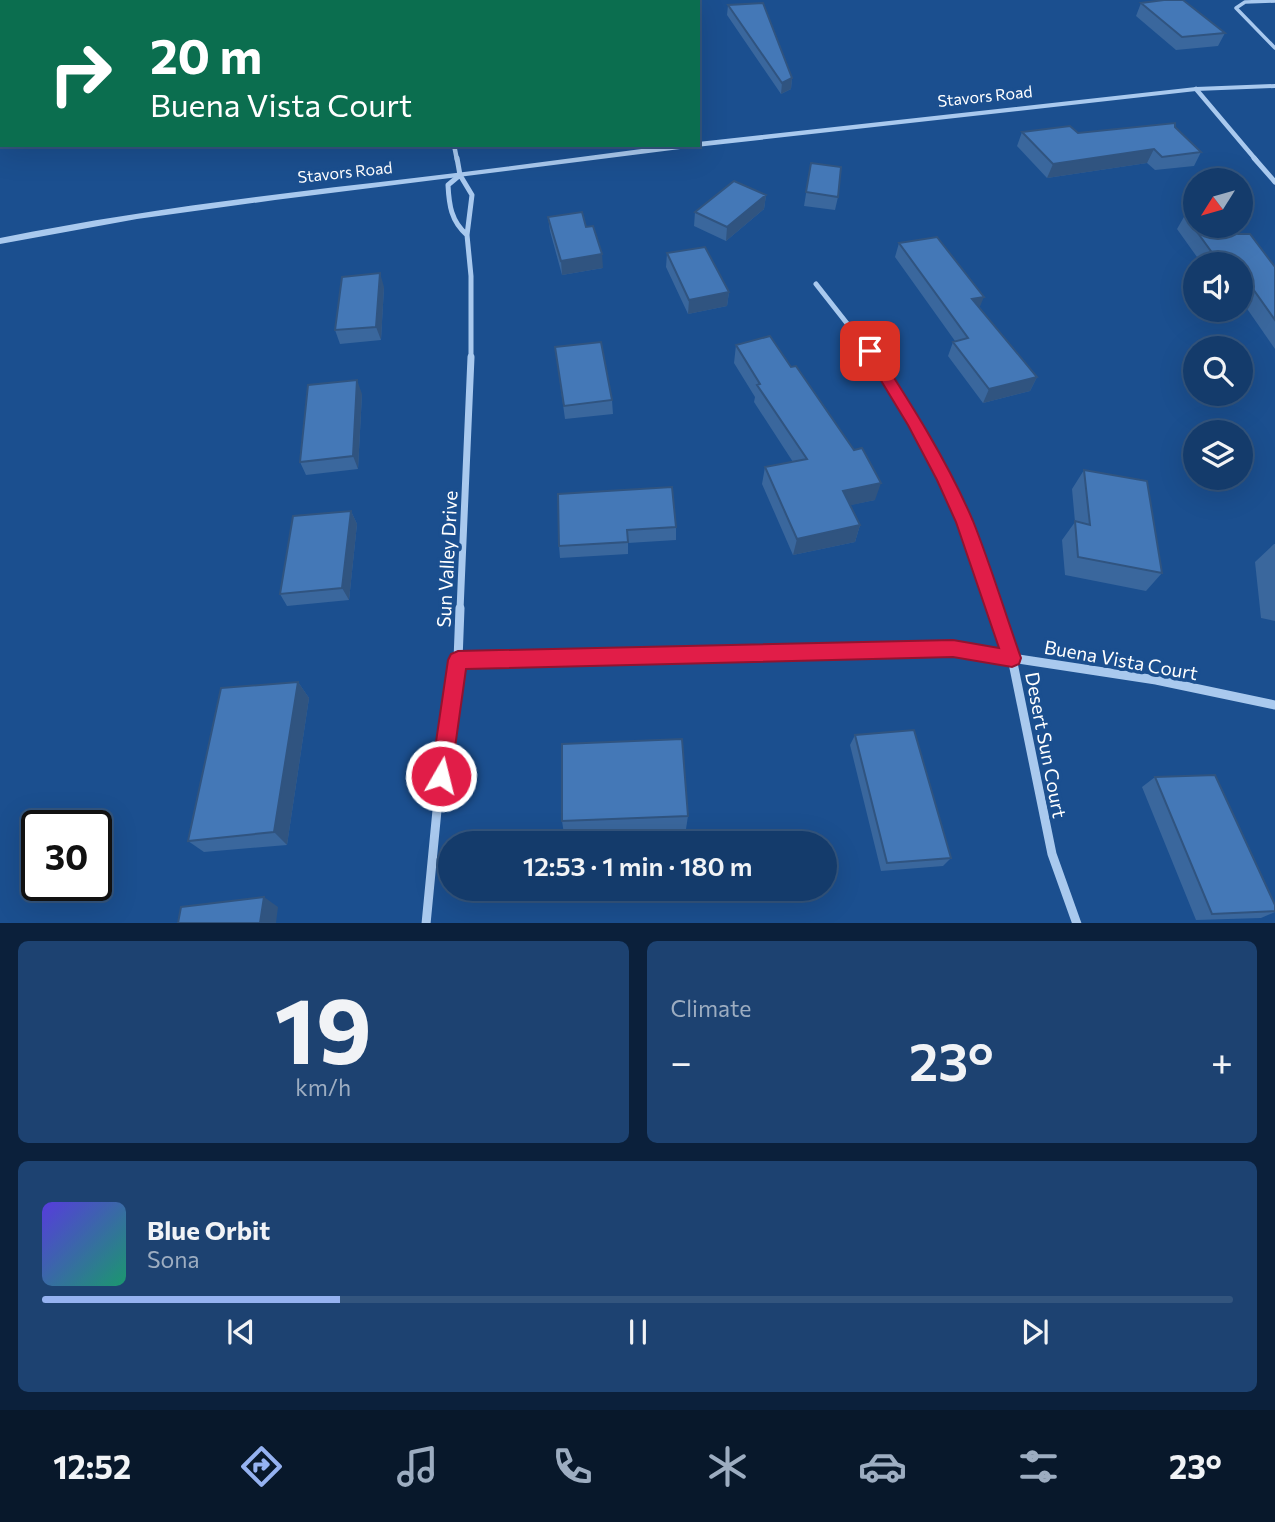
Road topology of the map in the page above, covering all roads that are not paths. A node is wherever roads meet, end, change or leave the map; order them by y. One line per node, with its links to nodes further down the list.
1 (1275, 1): 2 (lane)
2 (1275, 47)
3 (1275, 86): 4 (street, Stavors Road)
4 (1196, 89): 5 (street, Stavors Road); 9 (street)
5 (700, 145)
6 (454, 147): 8 (street)
7 (680, 147): 8 (street, Stavors Road)
8 (460, 175): 10 (street, Sun Valley Drive); 10 (street, Sun Valley Drive); 11 (street, Stavors Road)
9 (1275, 182)
10 (467, 235): 14 (street, Sun Valley Drive)
11 (0, 241)
12 (816, 284): 13 (street, Desert Sun Court)
13 (1012, 658): 14 (street, Buena Vista Court); 15 (street, Buena Vista Court); 17 (street, Desert Sun Court)
14 (458, 660): 16 (street, Sun Valley Drive)
15 (1275, 705)
16 (426, 923)
17 (1077, 923)

